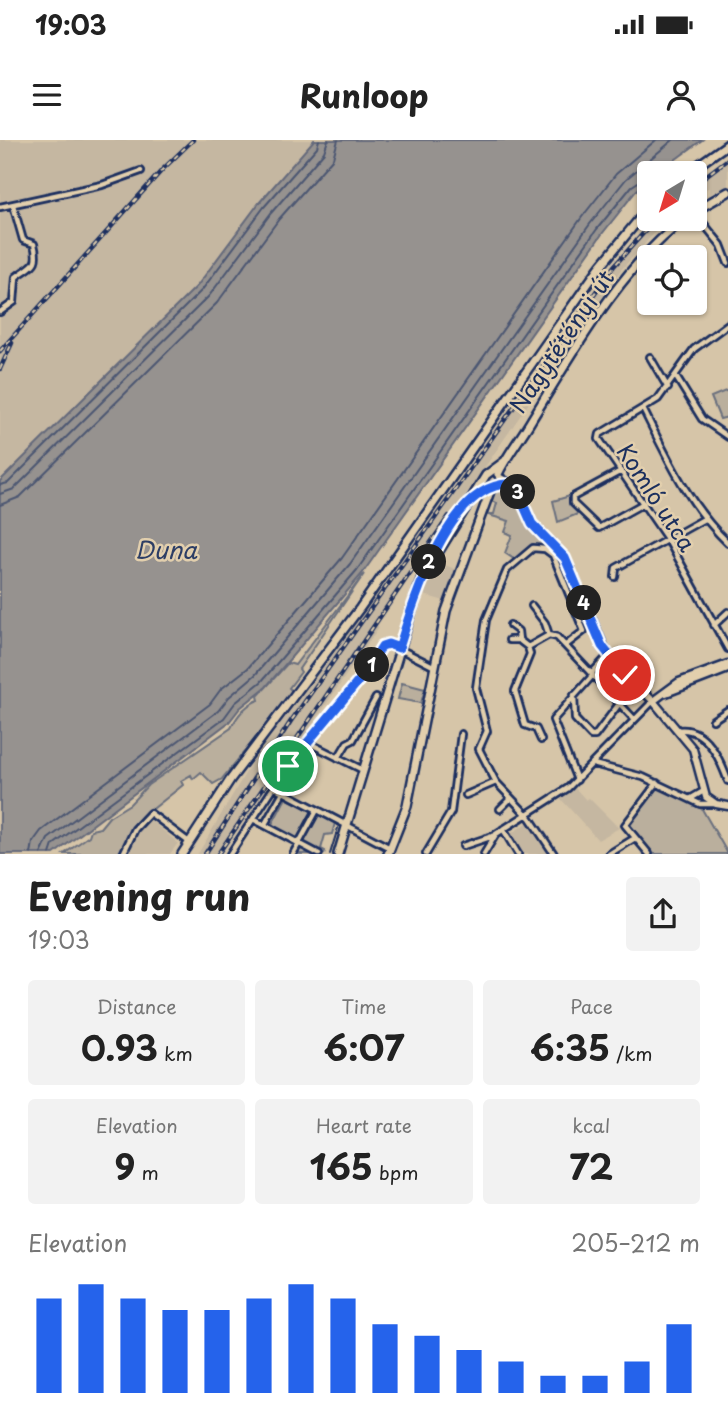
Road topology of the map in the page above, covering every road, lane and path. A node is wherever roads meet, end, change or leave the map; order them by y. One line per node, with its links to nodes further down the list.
1 (728, 144): 2 (main road)
2 (704, 161)
3 (141, 172): 5 (street)
4 (728, 192): 6 (main road)
5 (13, 205): 7 (street); 12 (street)
6 (707, 205)
7 (0, 207)
8 (637, 222): 78 (main road)
9 (707, 227): 11 (street)
10 (670, 231): 20 (main road, Nagytétényi út)
11 (728, 263)
12 (0, 313)
13 (728, 324): 15 (street)
14 (650, 357): 16 (street)
15 (676, 377): 16 (street); 18 (street)
16 (668, 388): 17 (street)
17 (643, 410): 19 (street, Komló utca); 22 (street)
18 (728, 437)
19 (621, 471): 21 (street, Komló utca); 21 (street)
20 (493, 480): 27 (street); 37 (main road); 41 (main road)
21 (644, 503): 23 (street, Komló utca)
22 (704, 519): 23 (street); 24 (street)
23 (668, 540): 25 (street); 31 (street, Komló utca)
24 (728, 543)
25 (615, 577)
26 (532, 606): 32 (street)
27 (585, 606): 28 (street); 39 (street)
28 (577, 609): 35 (street); 59 (street)
29 (728, 612): 31 (street)
30 (510, 625): 34 (street)
31 (713, 625): 38 (street, Komló utca)
32 (550, 635): 35 (street); 36 (street)
33 (509, 640): 34 (street)
34 (519, 640): 36 (street)
35 (566, 645): 42 (street)
36 (528, 647): 52 (street)
37 (399, 648): 41 (street); 53 (street); 56 (main road)
38 (728, 649)
39 (608, 656): 42 (street); 45 (street)
40 (728, 666): 45 (street)
41 (435, 667): 81 (main road)
42 (592, 674): 43 (street); 46 (street)
43 (574, 694): 46 (street); 57 (street)
44 (376, 698): 54 (street)
45 (653, 701): 48 (street); 50 (street)
46 (619, 705): 48 (street)
47 (728, 710): 49 (street)
48 (634, 719): 55 (street)
49 (713, 720)
50 (678, 730): 58 (street); 63 (street)
51 (461, 734): 88 (street)
52 (541, 740)
53 (307, 742): 54 (street); 61 (street)
54 (338, 758): 56 (street)
55 (593, 764): 57 (street); 60 (street)
56 (363, 769): 74 (main road)
57 (577, 780): 71 (street)
58 (728, 781)
59 (496, 782): 64 (street); 65 (street)
60 (657, 783): 66 (street); 77 (street)
61 (274, 787): 62 (street); 72 (street)
62 (283, 792): 70 (street); 73 (street)
63 (702, 792): 66 (street); 67 (street)
64 (466, 795)
65 (511, 798): 69 (street); 71 (street)
66 (690, 799): 67 (street)
67 (716, 804): 68 (street)
68 (728, 806)
69 (500, 808)
70 (317, 810): 74 (street); 79 (street)
71 (528, 816): 75 (street); 91 (street)
72 (253, 818): 73 (street); 84 (street)
73 (265, 825): 79 (street)
74 (347, 825): 81 (street); 87 (main road)
75 (503, 829): 76 (street); 90 (street)
76 (493, 836): 80 (street); 89 (street)
77 (635, 838): 92 (street); 93 (street)
78 (189, 842): 82 (street); 83 (main road)
79 (299, 843): 85 (street); 86 (street)
80 (463, 846)
81 (388, 849)
82 (123, 854)
83 (182, 854)
84 (230, 854)
85 (293, 854)
86 (319, 854)
87 (338, 854)
88 (426, 854)
89 (484, 854)
90 (518, 854)
91 (554, 854)
92 (609, 854)
93 (649, 854)

